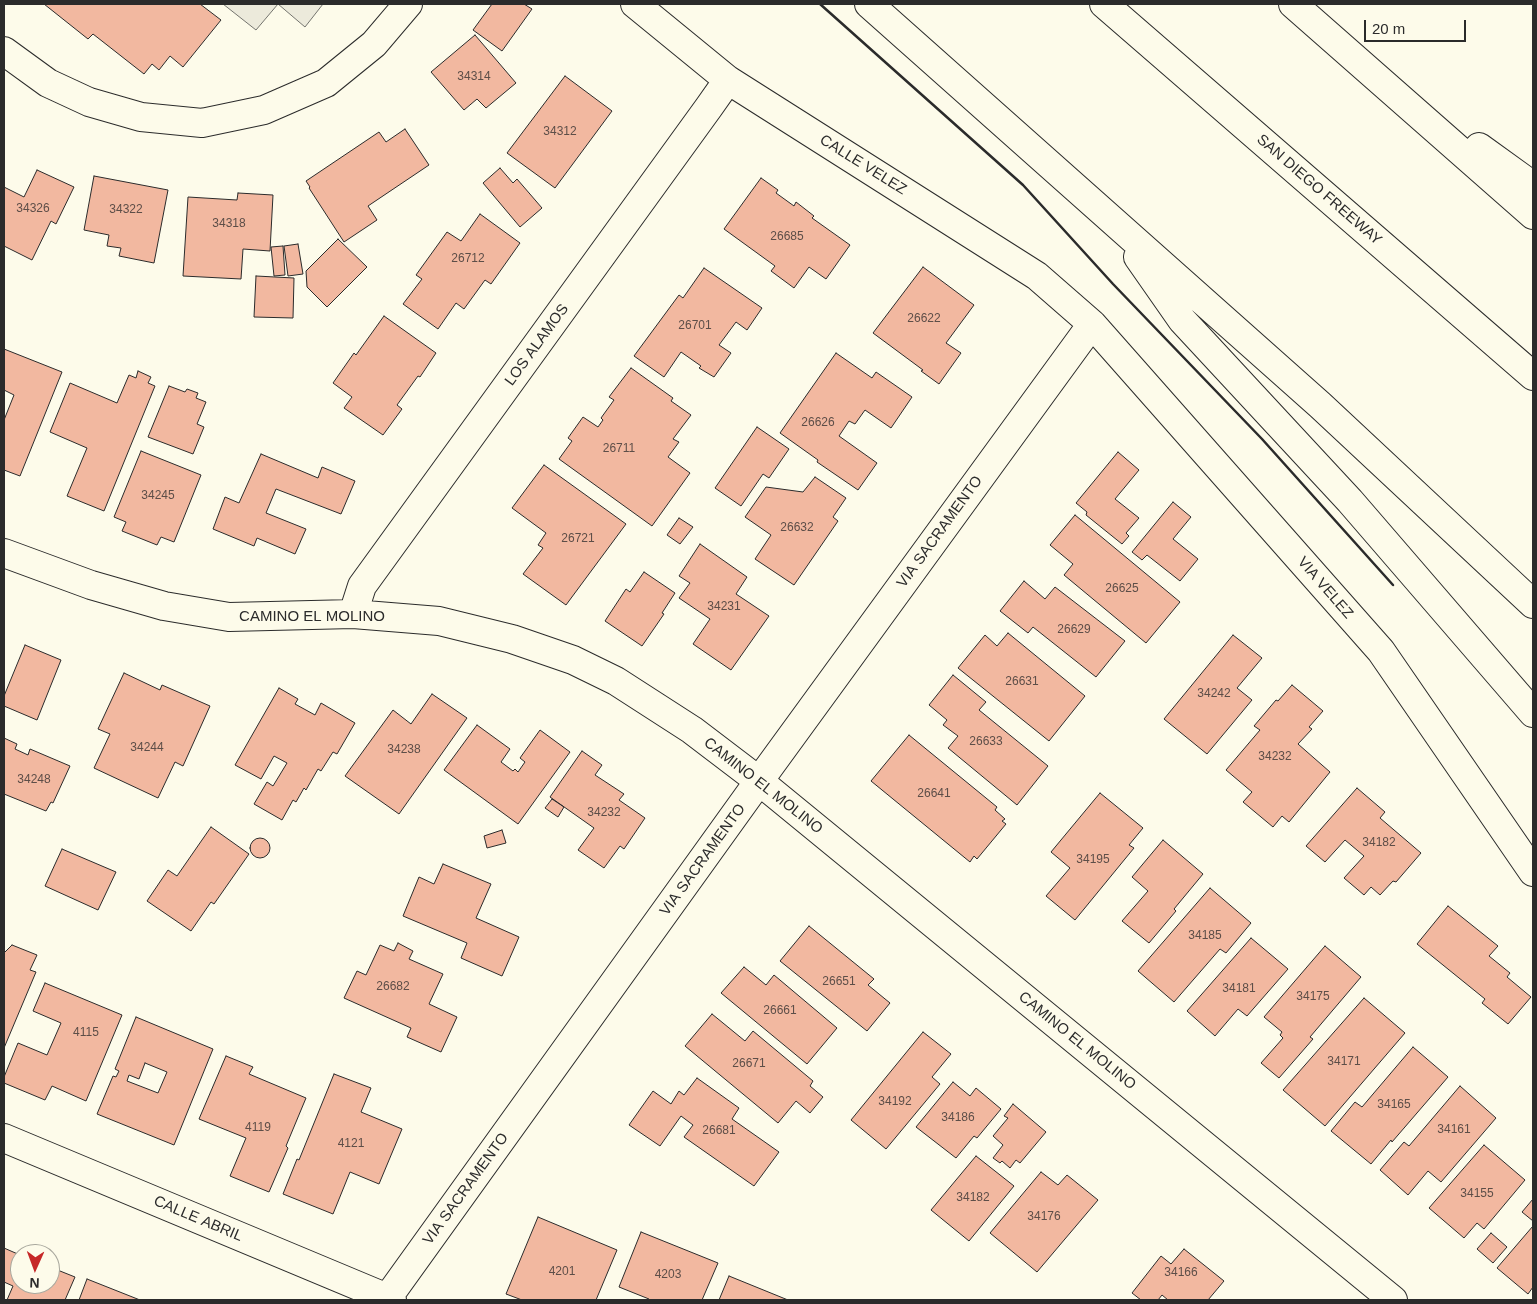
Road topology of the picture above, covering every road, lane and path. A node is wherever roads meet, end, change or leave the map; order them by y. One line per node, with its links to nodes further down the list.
1 (408, 4): 6 (main road)
2 (635, 4): 8 (main road, CALLE VELEZ)
3 (869, 4): 11 (main road)
4 (1104, 4): 13 (main road, SAN DIEGO FREEWAY)
5 (1293, 4): 7 (main road)
6 (4, 51)
7 (1359, 62): 9 (main road); 10 (main road)
8 (728, 80): 12 (main road, CALLE VELEZ); 16 (main road, LOS ALAMOS)
9 (1533, 186)
10 (1533, 216)
11 (1111, 218): 15 (main road); 17 (main road)
12 (1092, 324): 18 (main road, VIA SACRAMENTO); 19 (main road, VIA VELEZ)
13 (1533, 376)
14 (4, 552): 16 (main road, CAMINO EL MOLINO)
15 (1533, 604)
16 (353, 614): 18 (main road, CAMINO EL MOLINO)
17 (1533, 713)
18 (760, 781): 21 (main road, VIA SACRAMENTO); 22 (main road, CAMINO EL MOLINO)
19 (1533, 872)
20 (4, 1138): 21 (main road, CALLE ABRIL)
21 (388, 1300)
22 (1393, 1300)

